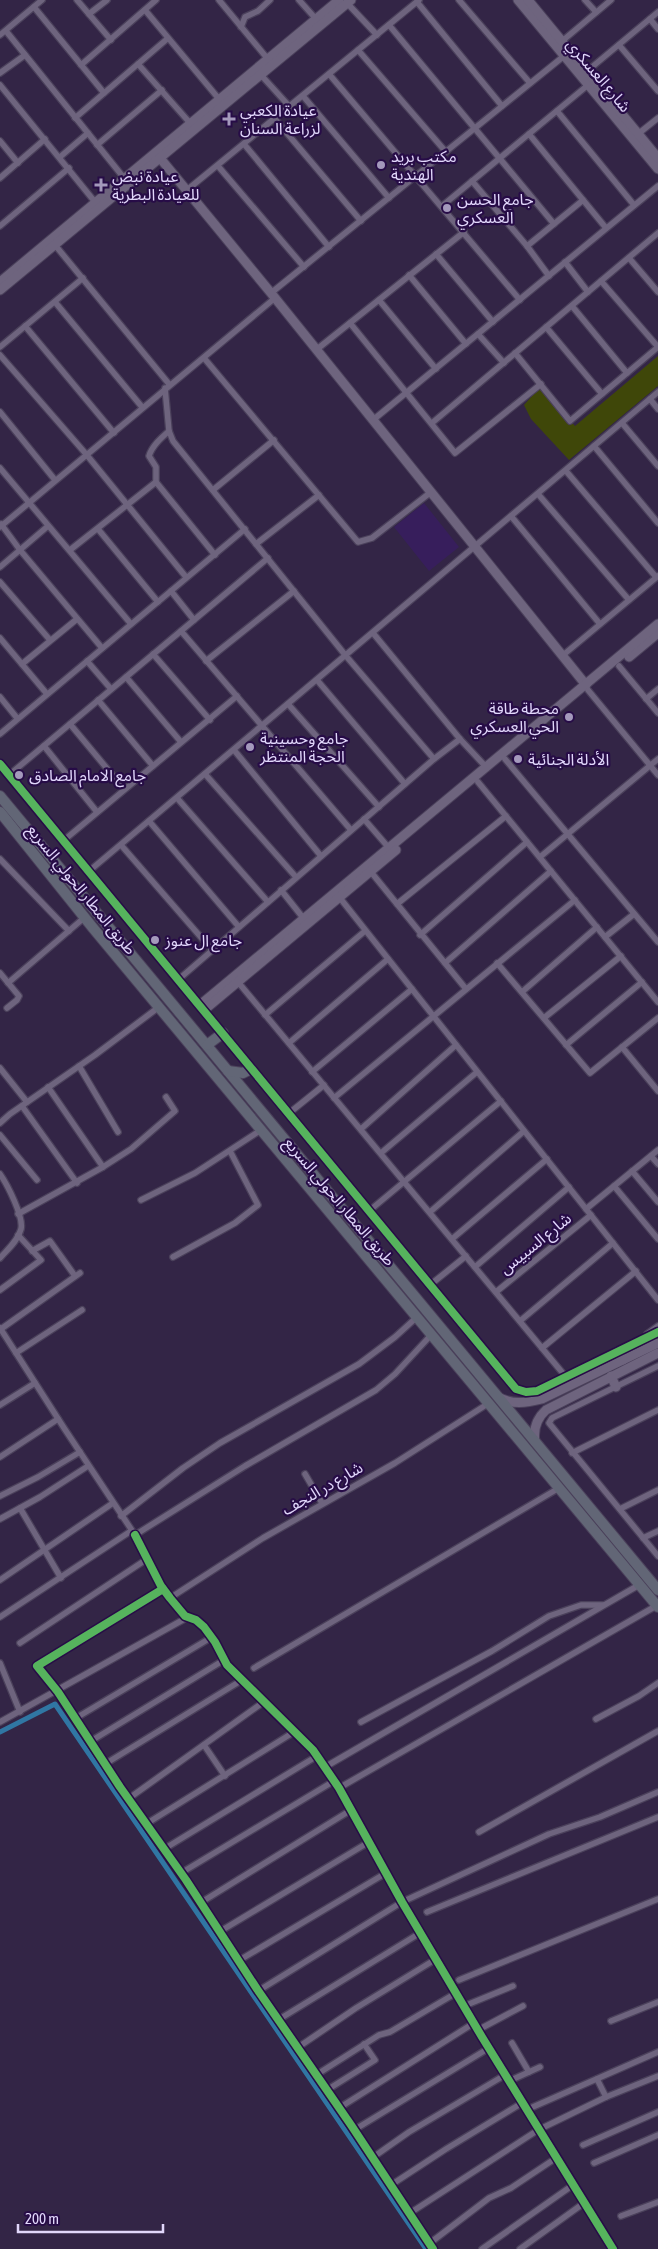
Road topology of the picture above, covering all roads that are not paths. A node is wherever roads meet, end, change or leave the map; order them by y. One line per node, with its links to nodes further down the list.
1 (42, 0): 15 (street)
2 (77, 0): 19 (street)
3 (107, 0): 19 (street)
4 (156, 0): 16 (street)
5 (219, 0): 23 (street)
6 (270, 0): 23 (street)
7 (300, 0): 21 (street)
8 (459, 0): 43 (street)
9 (518, 0): 35 (street, شارع العسكري)
10 (528, 0): 31 (street, شارع العسكري)
11 (585, 0): 17 (street)
12 (611, 0): 17 (street)
13 (346, 1): 21 (street); 27 (street)
14 (418, 1): 22 (street); 51 (street)
15 (34, 7): 25 (street); 38 (street)
16 (145, 10): 28 (street); 29 (street)
17 (596, 12): 31 (street)
18 (658, 12): 20 (street)
19 (89, 14): 29 (street)
20 (650, 19): 24 (street); 32 (street)
21 (312, 25): 30 (street)
22 (389, 25): 27 (street); 58 (street)
23 (241, 27): 36 (street)
24 (658, 28)
25 (6, 31): 26 (street); 34 (street)
26 (0, 35)
27 (376, 35): 33 (street)
28 (167, 38): 37 (street); 50 (street)
29 (111, 40): 38 (street)
30 (296, 41): 36 (street); 42 (street)
31 (561, 42): 39 (street, شارع العسكري)
32 (619, 45): 39 (street); 47 (street)
33 (358, 50): 41 (street); 67 (street)
34 (25, 55): 40 (street); 54 (street)
35 (564, 56): 43 (street); 45 (street, شارع العسكري)
36 (267, 58): 50 (street)
37 (138, 64): 46 (street); 48 (street)
38 (82, 65): 48 (street)
39 (586, 72): 61 (street, شارع العسكري)
40 (0, 73)
41 (329, 74): 49 (street); 76 (street)
42 (262, 75): 52 (street); 70 (street)
43 (530, 83): 51 (street)
44 (0, 85): 62 (street)
45 (588, 85): 53 (street); 64 (street, شارع العسكري)
46 (162, 90): 57 (street); 66 (street)
47 (658, 91)
48 (104, 94): 54 (street)
49 (303, 96): 52 (street); 83 (street)
50 (218, 99): 57 (street)
51 (502, 106): 58 (street)
52 (290, 107): 56 (street)
53 (556, 111): 60 (street); 87 (street)
54 (76, 118): 59 (street)
55 (658, 118): 61 (street)
56 (276, 119): 63 (street); 88 (street)
57 (190, 123): 78 (street)
58 (474, 129): 67 (street); 71 (street)
59 (88, 133): 66 (street); 69 (street)
60 (529, 134): 71 (street); 84 (street)
61 (638, 134): 64 (street, شارع العسكري)
62 (45, 139): 69 (street); 72 (street)
63 (244, 144): 73 (street); 95 (street)
64 (642, 144): 68 (street, شارع العسكري)
65 (1, 145): 72 (street)
66 (97, 145): 78 (street)
67 (446, 152): 76 (street)
68 (653, 155): 75 (street, شارع العسكري)
69 (60, 157): 74 (street)
70 (160, 158): 78 (street); 81 (street)
71 (500, 159): 79 (street); 90 (street)
72 (18, 163): 77 (street)
73 (218, 166): 81 (street); 100 (street)
74 (69, 168): 85 (street); 89 (street)
75 (658, 170)
76 (417, 176): 83 (street); 86 (street)
77 (0, 178)
78 (123, 182): 82 (street)
79 (472, 182): 86 (street); 96 (street)
80 (658, 186): 87 (street)
81 (187, 190): 109 (street)
82 (106, 198): 85 (street); 94 (street)
83 (389, 198): 88 (street)
84 (583, 200): 90 (street); 91 (street)
85 (95, 202): 104 (street)
86 (442, 206): 92 (street)
87 (634, 206): 91 (street)
88 (361, 221): 95 (street)
89 (1, 222)
90 (554, 224): 96 (street)
91 (606, 228): 99 (street)
92 (464, 232): 97 (street); 111 (street)
93 (658, 234): 98 (street)
94 (55, 245): 103 (street); 106 (street)
95 (329, 246): 100 (street)
96 (527, 246): 102 (street)
97 (436, 254): 101 (street); 114 (street)
98 (629, 258): 105 (street); 108 (street)
99 (565, 262): 102 (street); 107 (street)
100 (304, 267): 109 (street)
101 (409, 276): 110 (street); 119 (street)
102 (549, 276): 111 (street)
103 (83, 278): 112 (street); 130 (street)
104 (1, 280)
105 (602, 281): 107 (street); 121 (street)
106 (0, 290)
107 (588, 292): 113 (street)
108 (658, 292)
109 (273, 295): 122 (street); 125 (street)
110 (379, 300): 115 (street); 127 (street)
111 (520, 300): 114 (street)
112 (55, 302): 116 (street); 135 (street)
113 (572, 306): 117 (street); 128 (street)
114 (493, 322): 118 (street)
115 (350, 323): 122 (street); 132 (street)
116 (24, 326): 120 (street); 142 (street)
117 (546, 327): 123 (street); 133 (street)
118 (478, 334): 119 (street); 126 (street)
119 (466, 344): 127 (street)
120 (0, 347)
121 (658, 347): 128 (street)
122 (316, 350): 138 (street)
123 (515, 353): 126 (street); 129 (street)
124 (0, 355): 145 (street)
125 (204, 358): 130 (street); 143 (street)
126 (504, 363): 139 (street)
127 (436, 369): 132 (street)
128 (627, 373): 133 (street)
129 (541, 384): 133 (street); 139 (street)
130 (167, 386): 135 (street); 141 (street)
131 (658, 392): 134 (street)
132 (406, 393): 138 (street); 139 (street)
133 (602, 394)
134 (650, 399): 136 (street); 140 (street)
135 (142, 407): 142 (street)
136 (658, 409)
137 (0, 412): 149 (street)
138 (373, 420): 152 (street)
139 (432, 423)
140 (622, 423): 144 (street); 146 (street)
141 (169, 431): 150 (street); 151 (street)
142 (114, 433): 145 (street)
143 (274, 440): 151 (street); 153 (street)
144 (594, 446): 148 (street); 158 (street)
145 (86, 454): 149 (street); 156 (street)
146 (658, 466)
147 (0, 468): 155 (street)
148 (566, 471): 154 (street); 170 (street)
149 (55, 480): 155 (street)
150 (156, 482): 156 (street); 167 (street)
151 (213, 490): 162 (street)
152 (431, 492): 153 (street); 164 (street)
153 (319, 494): 163 (street)
154 (538, 494): 157 (street); 175 (street)
155 (28, 503): 159 (street); 160 (street)
156 (127, 505): 161 (street); 171 (street)
157 (511, 516): 164 (street); 180 (street)
158 (658, 523)
159 (1, 525): 165 (street)
160 (48, 526): 165 (street); 166 (street)
161 (98, 528): 166 (street); 176 (street)
162 (245, 529): 163 (street); 167 (street)
163 (256, 544): 168 (street)
164 (475, 547): 183 (street); 190 (street)
165 (20, 550): 169 (street); 177 (street)
166 (70, 550): 179 (street)
167 (215, 555): 171 (street)
168 (268, 558): 173 (street); 178 (street)
169 (0, 567)
170 (657, 576): 175 (street)
171 (186, 577): 174 (street)
172 (0, 582): 186 (street)
173 (294, 590): 189 (street); 191 (street)
174 (171, 591): 176 (street); 178 (street)
175 (629, 600): 180 (street)
176 (158, 602): 179 (street)
177 (78, 618): 186 (street); 187 (street)
178 (194, 620): 182 (street)
179 (130, 624): 187 (street)
180 (600, 624): 190 (street)
181 (658, 624): 197 (street)
182 (181, 631): 188 (street); 191 (street)
183 (373, 633): 189 (street); 212 (street)
184 (658, 633): 194 (street)
185 (0, 638): 193 (street)
186 (50, 640): 193 (street)
187 (102, 648): 192 (street)
188 (153, 654): 195 (street); 208 (street)
189 (346, 656): 196 (street); 216 (street)
190 (562, 656): 197 (street)
191 (206, 660): 201 (street)
192 (87, 661): 198 (street); 200 (street)
193 (22, 664): 200 (street)
194 (618, 666): 197 (street); 203 (street)
195 (126, 677): 198 (street); 213 (street)
196 (317, 680): 205 (street); 227 (street)
197 (587, 688): 218 (street); 221 (street); 222 (street)
198 (111, 689): 204 (street)
199 (658, 689): 203 (street)
200 (47, 694): 207 (street)
201 (237, 696): 208 (street); 210 (street)
202 (0, 697): 207 (street)
203 (646, 699): 206 (street)
204 (98, 700): 209 (street); 220 (street)
205 (288, 704): 210 (street); 232 (street)
206 (658, 713)
207 (17, 718): 211 (street)
208 (210, 720): 213 (street)
209 (70, 724): 214 (street); 228 (street)
210 (263, 726): 215 (street); 239 (street)
211 (0, 734)
212 (460, 739): 216 (street); 222 (street)
213 (181, 742): 220 (street)
214 (44, 746): 224 (street); 235 (street)
215 (234, 750): 223 (street); 245 (street)
216 (434, 759): 227 (street)
217 (658, 759): 221 (street)
218 (504, 760): 226 (street); 240 (street)
219 (0, 764): 224 (street)
220 (153, 766): 228 (street)
221 (650, 766): 225 (street); 240 (street)
222 (487, 768): 231 (street)
223 (205, 774): 230 (street); 251 (street)
224 (9, 775): 241 (street)
225 (658, 775)
226 (478, 782): 231 (street); 236 (street)
227 (405, 784): 232 (street)
228 (124, 789): 235 (street)
229 (0, 796): 260 (highway, طريق المطار الحولي السريع)
230 (177, 798): 238 (street); 255 (street)
231 (451, 802): 233 (street)
232 (379, 807): 237 (street)
233 (439, 811): 244 (street); 250 (street)
234 (0, 812): 258 (highway, طريق المطار الحولي السريع)
235 (97, 812): 241 (street)
236 (506, 816): 242 (street); 256 (street)
237 (364, 819): 239 (street); 244 (street)
238 (149, 820): 243 (street); 261 (street)
239 (351, 830): 245 (street)
240 (567, 834): 246 (street); 257 (street)
241 (63, 841): 249 (street)
242 (527, 842): 246 (street); 266 (street)
243 (121, 845): 249 (street); 271 (street)
244 (389, 848): 259 (street)
245 (321, 856): 251 (street)
246 (540, 857): 248 (street)
247 (0, 859): 264 (street)
248 (551, 871): 254 (street); 274 (street)
249 (88, 872): 277 (street)
250 (371, 872): 253 (street); 256 (street)
251 (296, 877): 252 (street)
252 (281, 890): 255 (street); 259 (street)
253 (340, 898): 265 (street); 278 (street)
254 (574, 900): 262 (street); 275 (street)
255 (268, 902): 261 (street)
256 (397, 904): 266 (street)
257 (634, 914): 267 (street); 269 (street)
258 (85, 918): 263 (highway, طريق المطار الحولي السريع); 264 (street)
259 (304, 919): 287 (street)
260 (103, 920): 263 (highway); 268 (highway, طريق المطار الحولي السريع)
261 (239, 926): 271 (street)
262 (597, 927): 267 (street); 283 (street)
263 (93, 928): 270 (highway, طريق المطار الحولي السريع)
264 (69, 931): 280 (street)
265 (365, 931): 273 (street); 288 (street)
266 (420, 935): 274 (street)
267 (605, 937): 272 (street)
268 (119, 939): 270 (highway); 294 (highway, طريق المطار الحولي السريع)
269 (658, 942)
270 (109, 947): 285 (highway, طريق المطار الحولي السريع)
271 (212, 950): 277 (street)
272 (621, 956): 279 (street); 290 (street)
273 (388, 959): 281 (street); 293 (street)
274 (445, 963): 282 (street)
275 (497, 964): 282 (street); 283 (street)
276 (0, 973): 280 (street)
277 (179, 979): 287 (street)
278 (238, 982): 287 (street); 288 (street)
279 (642, 982): 284 (street); 296 (street)
280 (8, 983): 286 (street)
281 (412, 989): 289 (street); 302 (street)
282 (466, 989): 289 (street)
283 (522, 992): 290 (street)
284 (658, 1002)
285 (159, 1007): 298 (street); 313 (highway, طريق المطار الحولي السريع)
286 (7, 1008)
287 (202, 1008): 292 (street)
288 (265, 1015): 293 (street)
289 (433, 1016): 295 (street); 308 (street)
290 (544, 1018): 296 (street)
291 (658, 1018): 297 (street)
292 (223, 1033): 294 (highway); 300 (street)
293 (289, 1043): 302 (street)
294 (207, 1044): 301 (highway, طريق المطار الحولي السريع)
295 (456, 1045): 303 (street); 314 (street)
296 (566, 1045): 297 (street)
297 (622, 1047): 306 (street)
298 (79, 1066): 305 (street); 316 (street)
299 (0, 1068): 310 (street)
300 (251, 1069): 301 (highway); 311 (street)
301 (228, 1071): 374 (highway, طريق المطار الحولي السريع)
302 (312, 1072): 304 (street)
303 (477, 1072): 309 (street); 320 (street)
304 (324, 1085): 308 (street); 311 (street)
305 (48, 1087): 310 (street); 324 (street)
306 (658, 1091)
307 (166, 1097): 324 (street)
308 (334, 1098): 314 (street)
309 (501, 1101): 315 (street); 328 (street)
310 (24, 1104): 312 (street); 329 (street)
311 (288, 1114): 336 (street)
312 (0, 1124)
313 (261, 1130): 319 (street); 355 (highway, طريق المطار الحولي السريع)
314 (361, 1130): 320 (street)
315 (524, 1131): 322 (street); 337 (street)
316 (118, 1132)
317 (0, 1135): 327 (street)
318 (658, 1150): 321 (street, شارع السبيس)
319 (230, 1151): 333 (street); 346 (street)
320 (381, 1153): 328 (street)
321 (651, 1156): 323 (street); 325 (street, شارع السبيس)
322 (547, 1159): 331 (street); 341 (street)
323 (658, 1164)
324 (103, 1167): 329 (street)
325 (632, 1171): 332 (street, شارع السبيس); 334 (street)
326 (0, 1174): 330 (street)
327 (37, 1180)
328 (404, 1182): 336 (street); 337 (street)
329 (77, 1183): 338 (street)
330 (3, 1186): 338 (street)
331 (569, 1186): 335 (street); 348 (street)
332 (614, 1186): 335 (street, شارع السبيس); 342 (street)
333 (141, 1200)
334 (658, 1202)
335 (586, 1209): 339 (street)
336 (369, 1212): 350 (street)
337 (430, 1212): 341 (street)
338 (18, 1214): 340 (street)
339 (591, 1215): 343 (street); 352 (street, شارع السبيس)
340 (18, 1235): 344 (street); 347 (street)
341 (452, 1239): 345 (street)
342 (658, 1239)
343 (613, 1243): 349 (street); 356 (street)
344 (32, 1251): 351 (street); 358 (street)
345 (466, 1256): 348 (street); 350 (street)
346 (173, 1257)
347 (0, 1258)
348 (475, 1267): 352 (street)
349 (636, 1271): 353 (street); 363 (street)
350 (430, 1285): 370 (street)
351 (0, 1290)
352 (496, 1292): 356 (street)
353 (658, 1300)
354 (82, 1310): 365 (street)
355 (417, 1316): 360 (highway, طريق المطار الحولي السريع); 391 (street)
356 (520, 1321): 363 (street)
357 (658, 1326): 361 (street)
358 (1, 1329): 365 (street)
359 (658, 1332): 361 (street)
360 (432, 1334): 374 (highway, طريق المطار الحولي السريع); 394 (street)
361 (636, 1343): 364 (street)
362 (658, 1343): 367 (street)
363 (542, 1348): 370 (street)
364 (617, 1352): 367 (street); 370 (street)
365 (16, 1353): 371 (street)
366 (658, 1353): 369 (street)
367 (623, 1360): 373 (street)
368 (658, 1366): 372 (street)
369 (611, 1376): 372 (street); 373 (street)
370 (566, 1377)
371 (35, 1383): 375 (street); 377 (street)
372 (616, 1387): 380 (street)
373 (571, 1391): 374 (street); 378 (street)
374 (492, 1399): 378 (highway, طريق المطار الحولي السريع); 384 (highway, طريق المطار الحولي السريع); 388 (street, شارع در النجف)
375 (0, 1405)
376 (658, 1410): 380 (street)
377 (58, 1419): 379 (street); 381 (street)
378 (536, 1442): 403 (highway, طريق المطار الحولي السريع)
379 (80, 1452): 382 (street); 386 (street)
380 (572, 1453): 390 (street)
381 (0, 1457)
382 (88, 1466): 387 (street); 389 (street)
383 (305, 1474): 388 (street)
384 (559, 1488): 401 (highway, طريق المطار الحولي السريع); 413 (street)
385 (658, 1490): 390 (street)
386 (0, 1496)
387 (113, 1503): 391 (street); 396 (street)
388 (322, 1504): 404 (street, شارع در النجف)
389 (20, 1508): 392 (street); 396 (street)
390 (620, 1510): 395 (street)
391 (121, 1516): 394 (street)
392 (0, 1519)
393 (658, 1530): 395 (street)
394 (133, 1533): 398 (street); 399 (street)
395 (643, 1538): 397 (street)
396 (44, 1550): 399 (street); 400 (street)
397 (658, 1556)
398 (147, 1559): 402 (street); 410 (street)
399 (61, 1578): 407 (street)
400 (0, 1580)
401 (639, 1585): 405 (street); 406 (highway, طريق المطار الحولي السريع)
402 (163, 1589): 404 (street); 416 (street)
403 (658, 1590)
404 (170, 1598): 408 (street)
405 (603, 1605): 422 (street); 429 (street)
406 (657, 1607): 432 (street)
407 (0, 1616)
408 (188, 1617): 409 (street); 416 (street)
409 (212, 1637): 411 (street); 419 (street)
410 (20, 1643)
411 (224, 1660): 414 (street); 425 (street)
412 (0, 1663): 418 (street)
413 (254, 1668)
414 (242, 1680): 417 (street); 428 (street)
415 (658, 1683): 420 (street)
416 (58, 1692): 418 (street); 419 (street)
417 (264, 1701): 424 (street); 426 (street)
418 (20, 1712): 421 (street)
419 (76, 1718): 425 (street)
420 (596, 1719)
421 (0, 1722)
422 (361, 1722)
423 (658, 1731): 438 (street)
424 (294, 1732): 427 (street); 430 (street)
425 (91, 1741): 428 (street)
426 (204, 1745): 430 (street); 434 (street)
427 (317, 1756): 429 (street); 440 (street)
428 (105, 1764): 434 (street)
429 (325, 1768): 431 (street)
430 (225, 1776): 437 (street)
431 (334, 1781): 432 (street); 441 (street)
432 (339, 1788): 435 (street)
433 (658, 1792): 444 (street)
434 (128, 1799): 437 (street)
435 (351, 1810): 439 (street); 445 (street)
436 (658, 1817): 446 (street)
437 (146, 1824): 440 (street)
438 (479, 1832)
439 (369, 1842): 442 (street); 447 (street)
440 (164, 1849): 441 (street)
441 (181, 1873): 445 (street)
442 (386, 1873): 444 (street); 450 (street)
443 (658, 1899): 451 (street)
444 (402, 1902): 448 (street); 453 (street)
445 (200, 1903): 447 (street)
446 (427, 1912)
447 (219, 1932): 450 (street)
448 (420, 1933): 449 (street); 458 (street)
449 (436, 1959): 454 (street); 464 (street)
450 (238, 1961): 453 (street)
451 (459, 1980)
452 (513, 1986): 456 (street)
453 (258, 1991): 458 (street)
454 (456, 1993): 456 (street); 462 (street)
455 (658, 2002): 459 (street)
456 (464, 2006): 460 (street)
457 (523, 2006): 461 (street)
458 (278, 2020): 464 (street)
459 (611, 2021)
460 (474, 2023): 461 (street); 477 (street)
461 (478, 2030): 465 (street)
462 (364, 2044): 469 (street); 474 (street)
463 (512, 2044): 468 (street)
464 (297, 2048): 469 (street)
465 (489, 2048): 470 (street); 480 (street)
466 (658, 2052): 472 (street)
467 (540, 2067): 468 (street)
468 (528, 2072): 473 (street)
469 (316, 2075): 474 (street)
470 (505, 2075): 473 (street); 484 (street)
471 (658, 2076): 475 (street)
472 (597, 2078): 475 (street); 478 (street)
473 (509, 2082): 476 (street)
474 (326, 2090): 477 (street)
475 (606, 2097): 481 (street)
476 (522, 2103): 478 (street); 487 (street)
477 (339, 2108): 480 (street)
478 (526, 2110): 481 (street)
479 (658, 2112): 483 (street)
480 (354, 2130): 484 (street)
481 (538, 2130): 485 (street); 491 (street)
482 (658, 2135): 486 (street)
483 (583, 2145)
484 (372, 2158): 487 (street)
485 (556, 2158): 488 (street); 493 (street)
486 (594, 2163)
487 (391, 2185): 491 (street)
488 (573, 2185): 490 (street); 494 (street)
489 (658, 2202): 492 (street)
490 (584, 2203): 495 (street); 496 (street)
491 (410, 2213): 493 (street)
492 (621, 2216)
493 (431, 2246)
494 (482, 2249)
495 (520, 2249)
496 (613, 2249)

